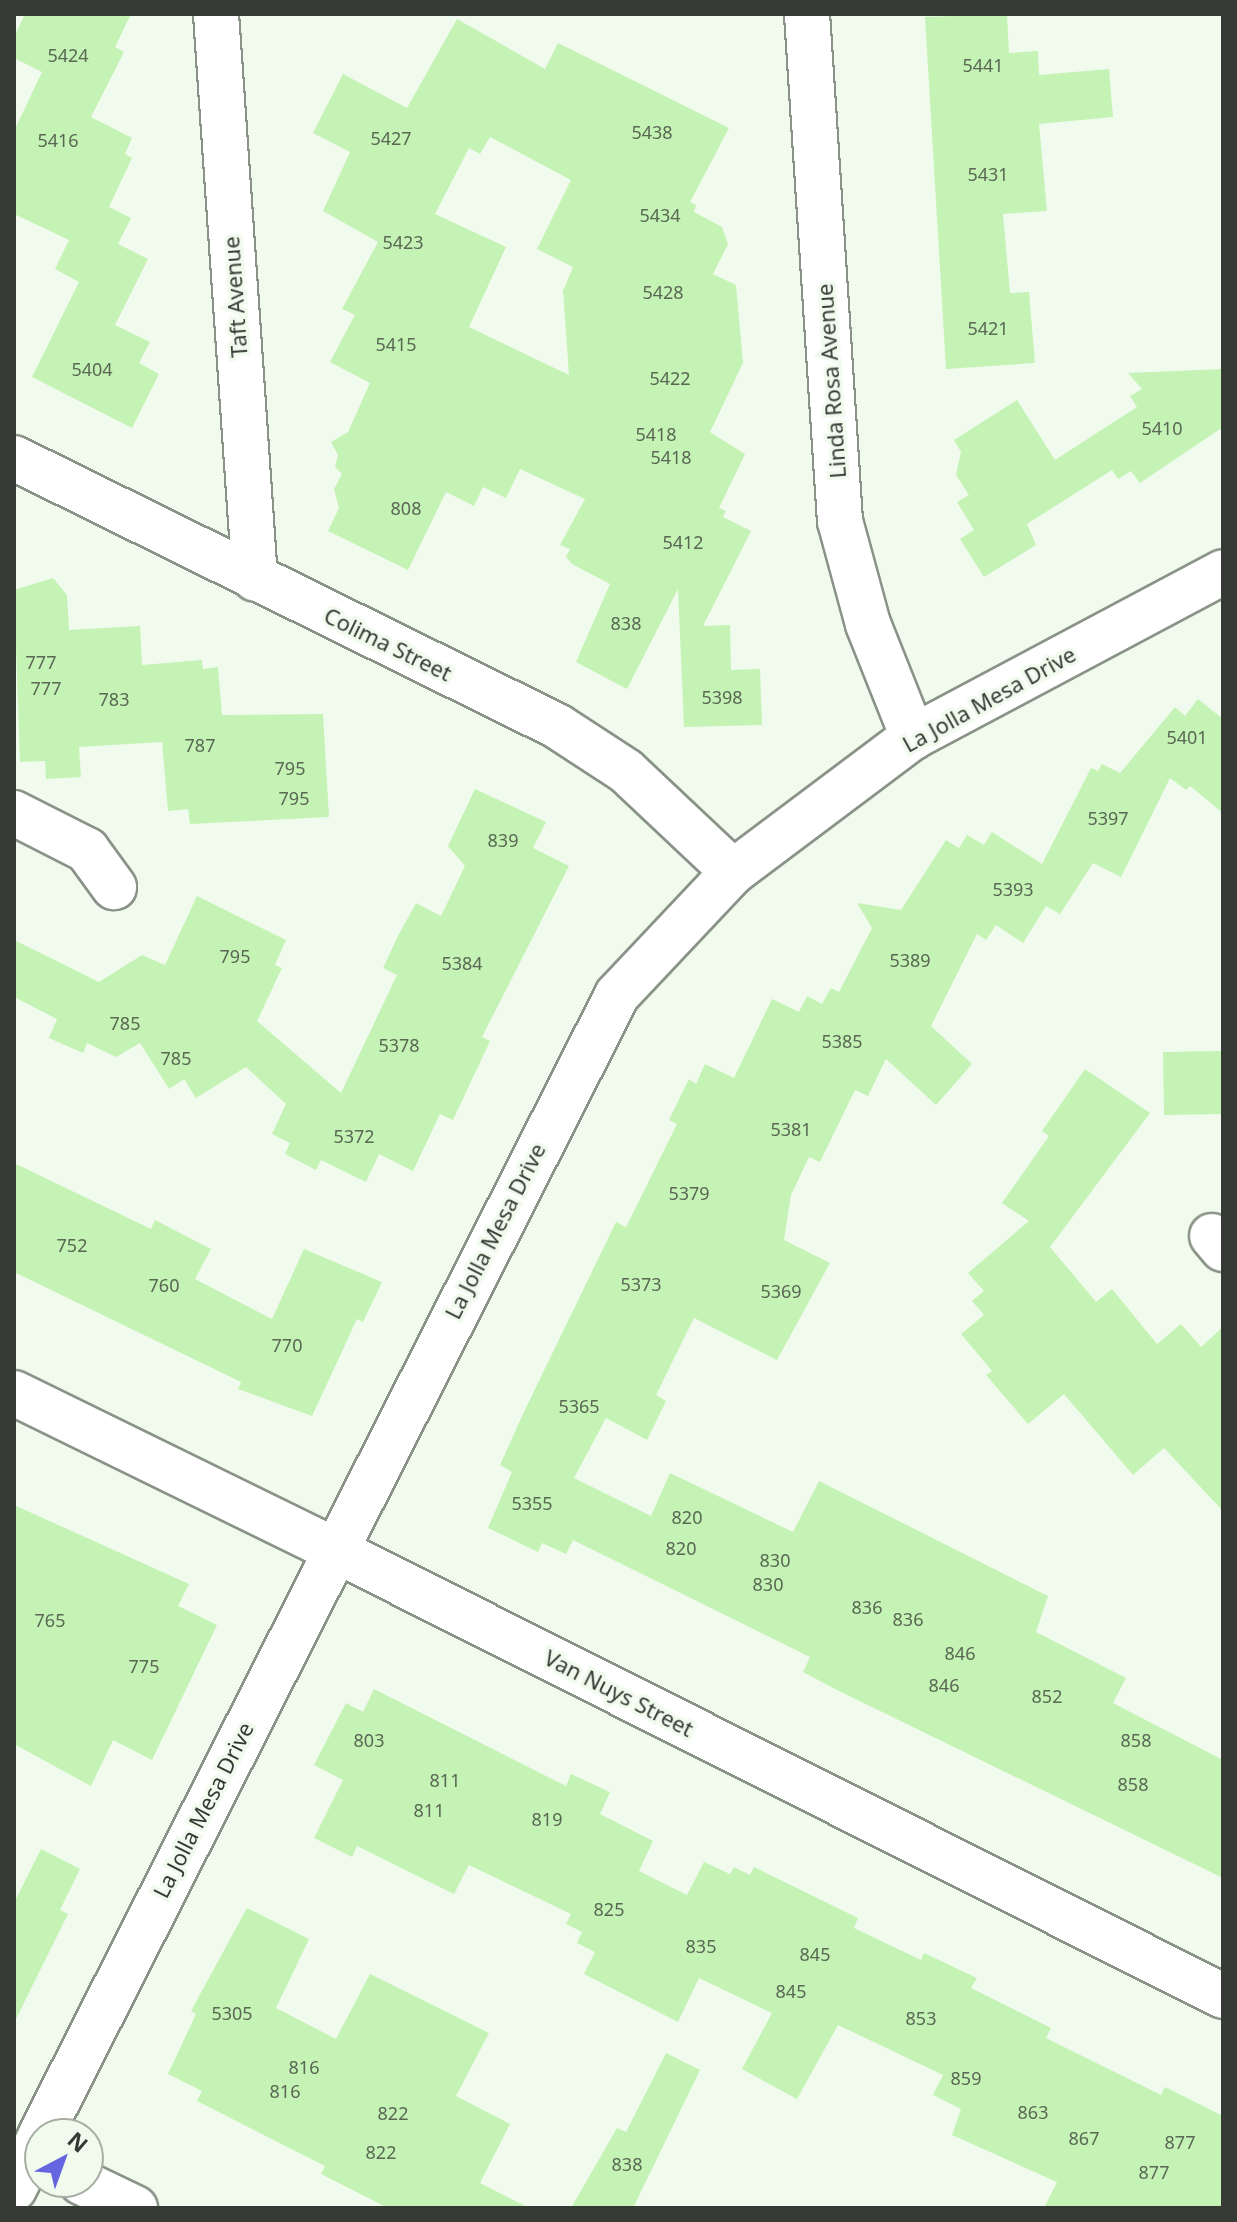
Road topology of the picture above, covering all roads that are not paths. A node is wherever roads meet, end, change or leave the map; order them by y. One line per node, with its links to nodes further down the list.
1 (216, 14): 5 (street, Taft Avenue)
2 (807, 14): 6 (street, Linda Rosa Avenue)
3 (14, 458): 5 (street, Colima Street)
4 (1223, 572): 6 (street, La Jolla Mesa Drive)
5 (255, 579): 8 (street, Colima Street)
6 (913, 737): 8 (street, La Jolla Mesa Drive)
7 (14, 813): 9 (street)
8 (733, 872): 11 (street, La Jolla Mesa Drive)
9 (114, 887)
10 (14, 1393): 11 (street, Van Nuys Street)
11 (337, 1551): 12 (street, Van Nuys Street); 13 (street, La Jolla Mesa Drive)
12 (1223, 1996)
13 (49, 2118)
14 (104, 2193): 15 (street)
15 (135, 2208)

